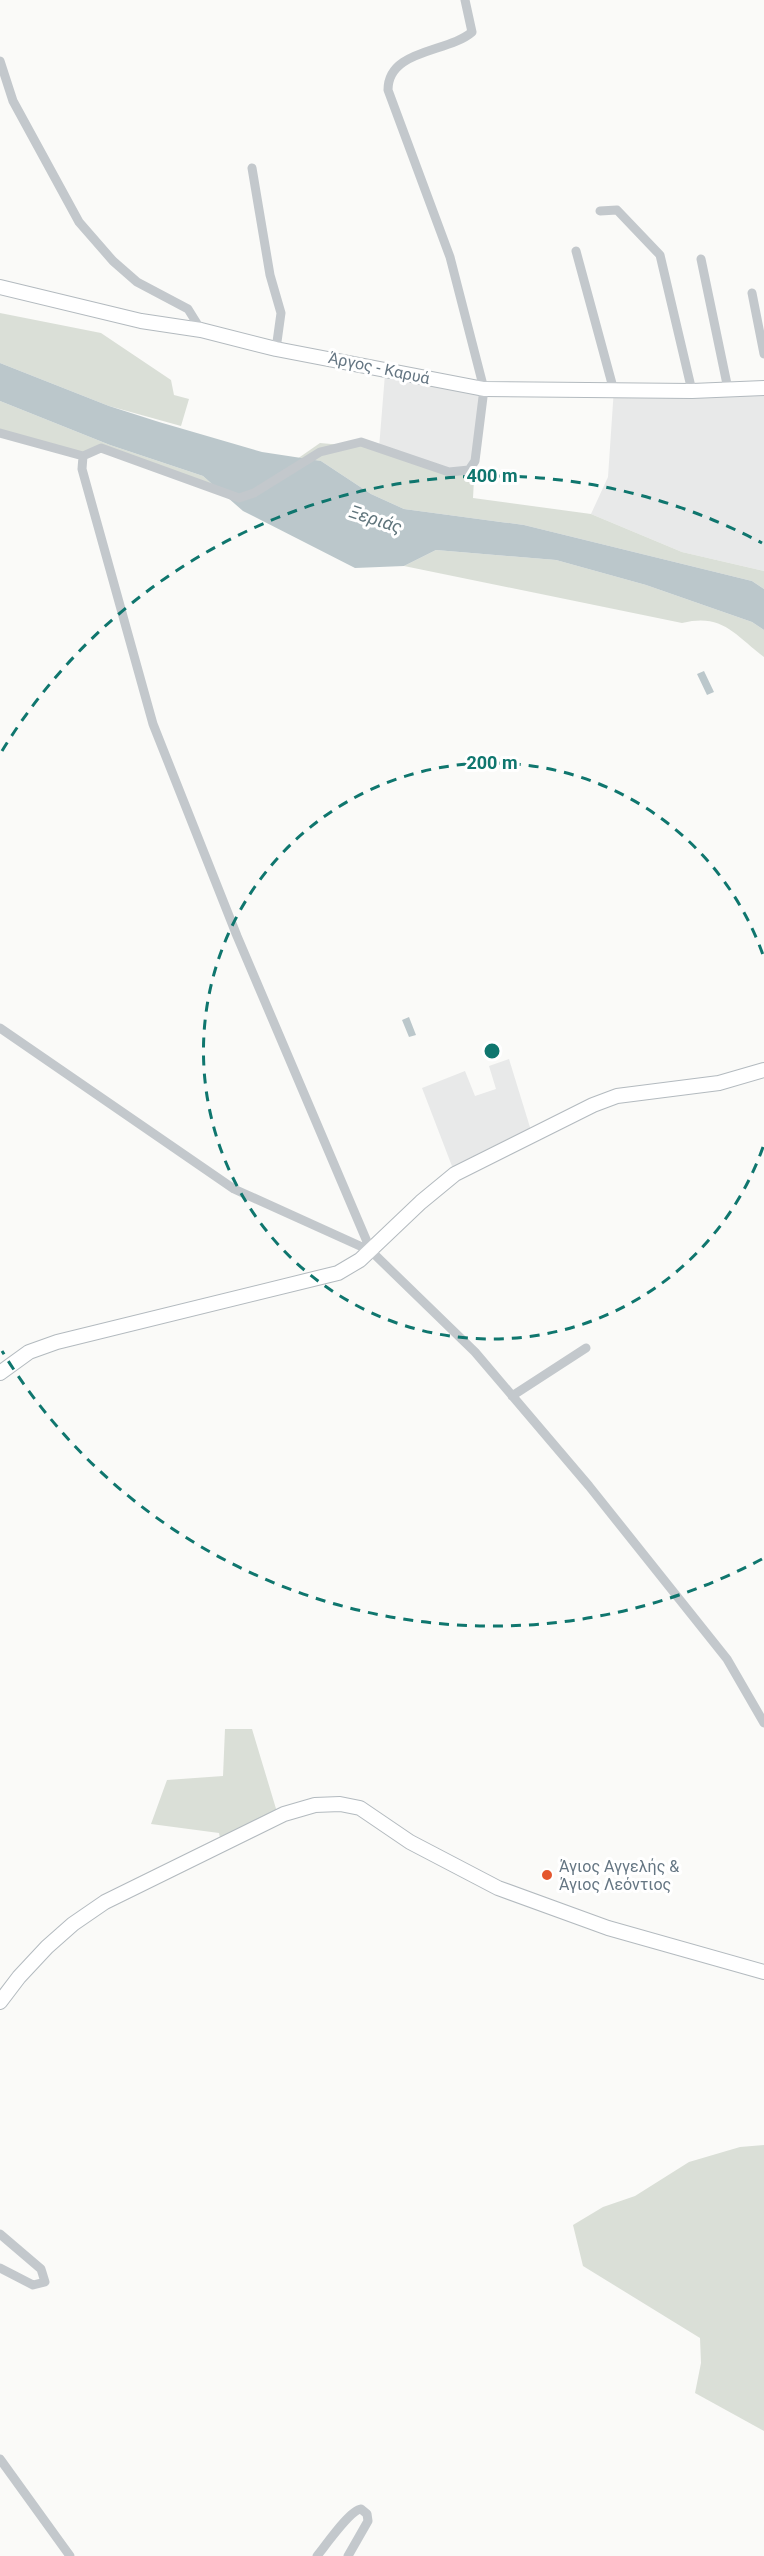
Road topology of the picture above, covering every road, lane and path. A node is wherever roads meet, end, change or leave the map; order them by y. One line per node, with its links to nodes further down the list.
1 (465, 0): 13 (street)
2 (0, 61): 9 (street)
3 (252, 168): 10 (street)
4 (600, 211): 16 (street)
5 (576, 251): 15 (street)
6 (701, 259): 14 (street)
7 (0, 286): 9 (street, Άργος - Καρυά)
8 (752, 292): 11 (street)
9 (201, 330): 10 (street, Άργος - Καρυά)
10 (276, 349): 13 (street, Άργος - Καρυά)
11 (764, 354)
12 (764, 388): 14 (street, Άργος - Καρυά)
13 (484, 389): 15 (street, Άργος - Καρυά); 18 (street)
14 (728, 389): 16 (street, Άργος - Καρυά)
15 (614, 390): 16 (street, Άργος - Καρυά)
16 (692, 391)
17 (0, 433): 18 (street)
18 (83, 456): 21 (street)
19 (0, 1028): 21 (street)
20 (764, 1070): 21 (street)
21 (371, 1251): 23 (street); 24 (street)
22 (586, 1348): 24 (street)
23 (0, 1373)
24 (512, 1396): 25 (street)
25 (764, 1723)
26 (764, 1972): 27 (street)
27 (0, 2002)
28 (0, 2234): 29 (street)
29 (0, 2268)
30 (0, 2459): 31 (street)
31 (69, 2556)
32 (317, 2556): 33 (street)
33 (348, 2556)

